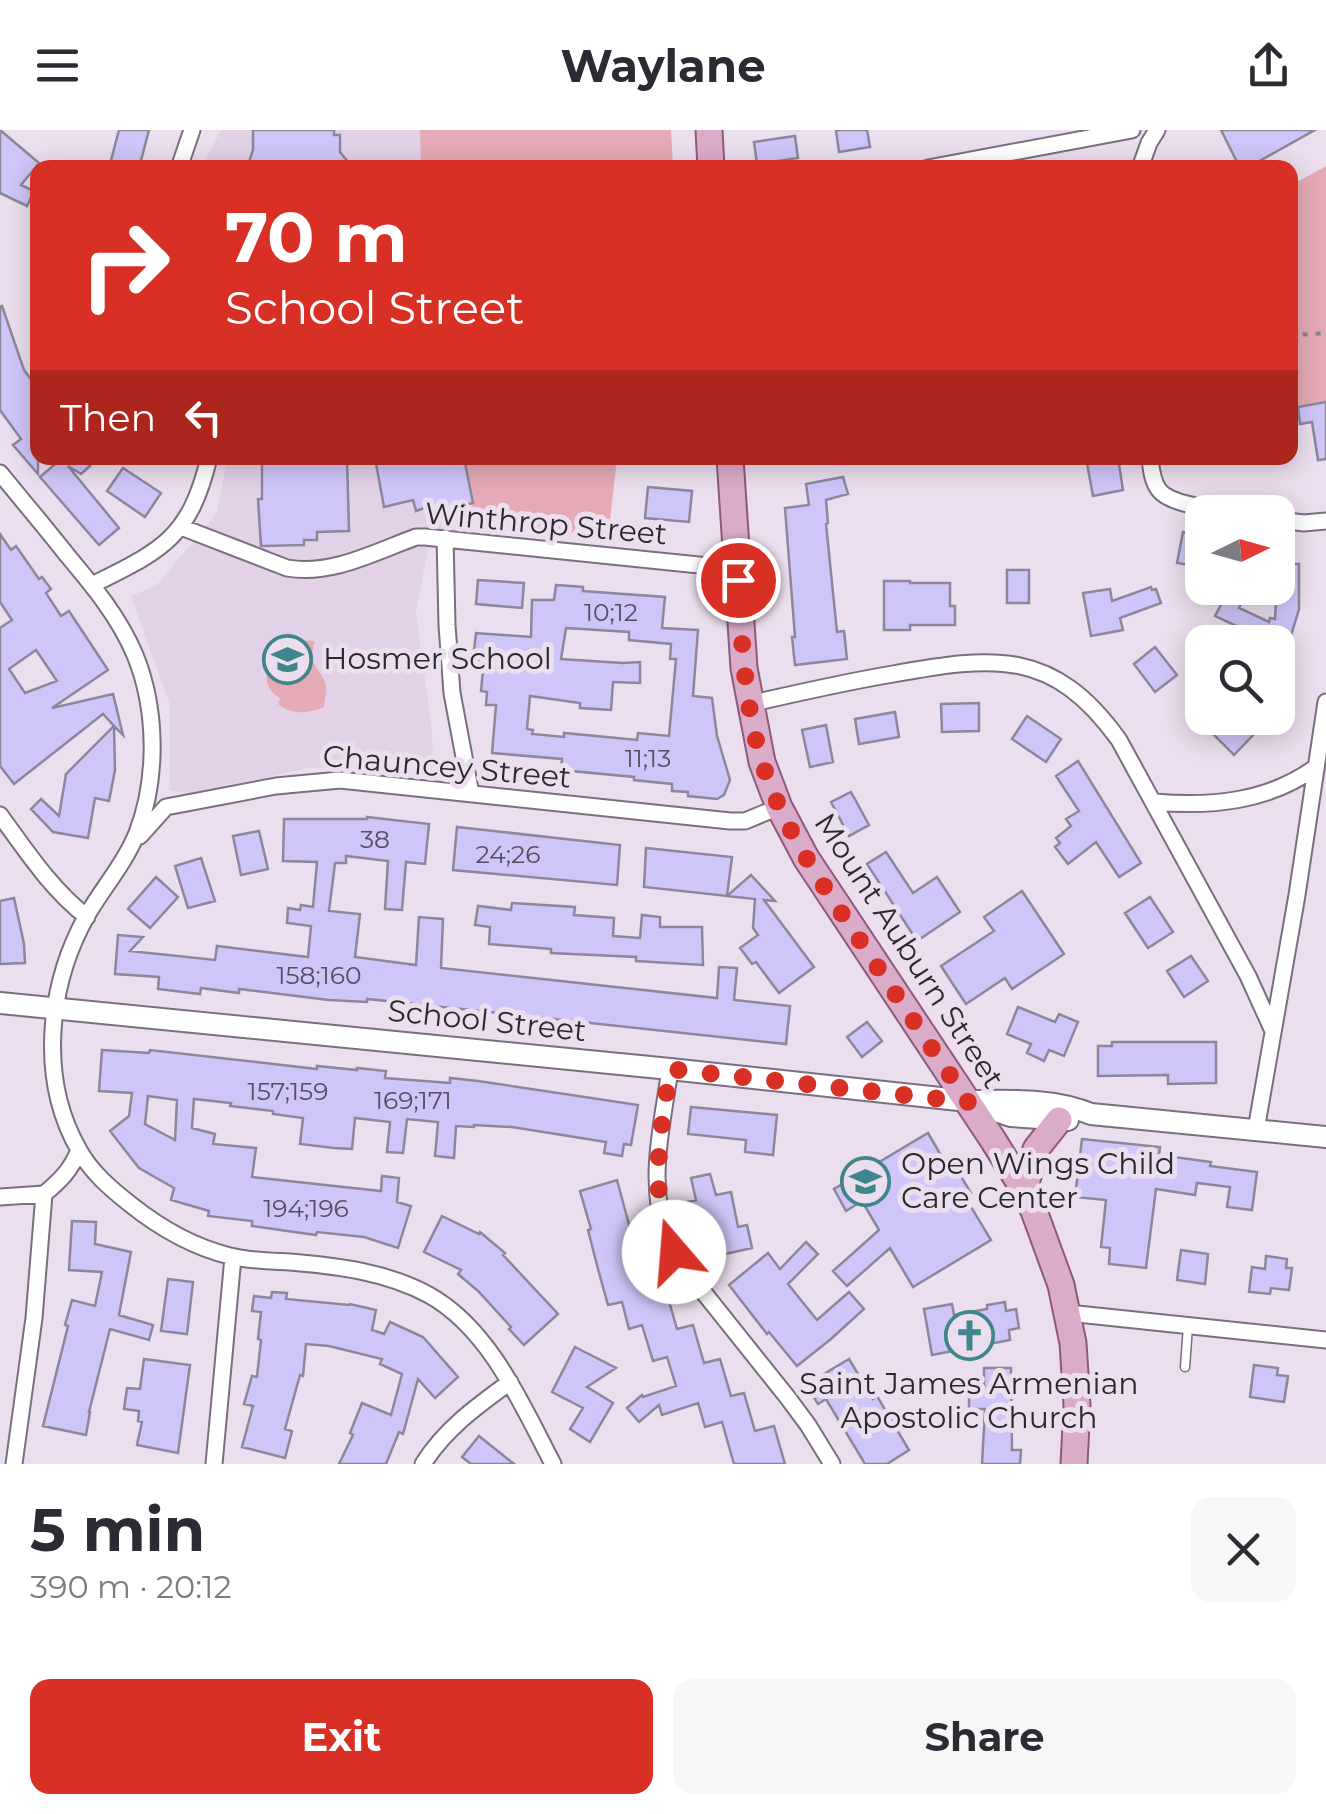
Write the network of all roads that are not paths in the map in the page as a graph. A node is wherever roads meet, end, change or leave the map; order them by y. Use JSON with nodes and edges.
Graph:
{"nodes":[{"id":1,"x":192,"y":130,"type":"edge"},
{"id":2,"x":709,"y":130,"type":"edge"},
{"id":3,"x":1132,"y":130,"type":"edge"},
{"id":4,"x":1157,"y":130,"type":"edge"},
{"id":5,"x":182,"y":160,"type":"edge"},
{"id":6,"x":711,"y":160,"type":"edge"},
{"id":7,"x":971,"y":160,"type":"edge"},
{"id":8,"x":1143,"y":160,"type":"edge"},
{"id":9,"x":206,"y":465,"type":"edge"},
{"id":10,"x":731,"y":465,"type":"edge"},
{"id":11,"x":1151,"y":465,"type":"edge"},
{"id":12,"x":0,"y":473,"type":"edge"},
{"id":13,"x":1185,"y":501,"type":"edge"},
{"id":14,"x":1326,"y":521,"type":"edge"},
{"id":15,"x":1295,"y":522,"type":"edge"},
{"id":16,"x":181,"y":527,"type":"junction"},
{"id":17,"x":445,"y":538,"type":"junction"},
{"id":18,"x":738,"y":569,"type":"junction"},
{"id":19,"x":92,"y":585,"type":"junction"},
{"id":20,"x":1326,"y":702,"type":"edge"},
{"id":21,"x":749,"y":704,"type":"junction"},
{"id":22,"x":1316,"y":768,"type":"junction"},
{"id":23,"x":471,"y":794,"type":"junction"},
{"id":24,"x":1154,"y":802,"type":"junction"},
{"id":25,"x":779,"y":807,"type":"junction"},
{"id":26,"x":0,"y":816,"type":"edge"},
{"id":27,"x":128,"y":850,"type":"junction"},
{"id":28,"x":87,"y":917,"type":"junction"},
{"id":29,"x":0,"y":1003,"type":"edge"},
{"id":30,"x":55,"y":1007,"type":"junction"},
{"id":31,"x":1273,"y":1031,"type":"junction"},
{"id":32,"x":670,"y":1069,"type":"junction"},
{"id":33,"x":968,"y":1102,"type":"junction"},
{"id":34,"x":1091,"y":1114,"type":"junction"},
{"id":35,"x":1058,"y":1120,"type":"junction"},
{"id":36,"x":1256,"y":1130,"type":"junction"},
{"id":37,"x":1326,"y":1136,"type":"edge"},
{"id":38,"x":79,"y":1150,"type":"junction"},
{"id":39,"x":1024,"y":1190,"type":"junction"},
{"id":40,"x":44,"y":1194,"type":"junction"},
{"id":41,"x":0,"y":1197,"type":"edge"},
{"id":42,"x":233,"y":1257,"type":"junction"},
{"id":43,"x":1068,"y":1313,"type":"junction"},
{"id":44,"x":1188,"y":1326,"type":"junction"},
{"id":45,"x":1326,"y":1340,"type":"edge"},
{"id":46,"x":1184,"y":1366,"type":"dead end"},
{"id":47,"x":510,"y":1382,"type":"junction"},
{"id":48,"x":10,"y":1462,"type":"edge"},
{"id":49,"x":214,"y":1464,"type":"edge"},
{"id":50,"x":422,"y":1464,"type":"edge"},
{"id":51,"x":553,"y":1464,"type":"edge"},
{"id":52,"x":832,"y":1464,"type":"edge"},
{"id":53,"x":1074,"y":1464,"type":"edge"}],
"edges":[{"from":1,"to":5,"type":"street"},
{"from":2,"to":6,"type":"main road"},
{"from":3,"to":7,"type":"street"},
{"from":4,"to":8,"type":"street"},
{"from":9,"to":16,"type":"street"},
{"from":10,"to":18,"type":"main road","name":"Mount Auburn Street"},
{"from":11,"to":13,"type":"street"},
{"from":12,"to":19,"type":"street"},
{"from":14,"to":15,"type":"street"},
{"from":16,"to":17,"type":"street","name":"Winthrop Street"},
{"from":16,"to":19,"type":"street"},
{"from":17,"to":18,"type":"street","name":"Winthrop Street"},
{"from":17,"to":23,"type":"street"},
{"from":18,"to":21,"type":"main road","name":"Mount Auburn Street"},
{"from":19,"to":27,"type":"street"},
{"from":20,"to":22,"type":"street"},
{"from":21,"to":24,"type":"street"},
{"from":21,"to":25,"type":"main road","name":"Mount Auburn Street"},
{"from":22,"to":24,"type":"street"},
{"from":22,"to":31,"type":"street"},
{"from":23,"to":25,"type":"street","name":"Chauncey Street"},
{"from":23,"to":27,"type":"street","name":"Chauncey Street"},
{"from":24,"to":31,"type":"street"},
{"from":25,"to":33,"type":"main road","name":"Mount Auburn Street"},
{"from":26,"to":28,"type":"street"},
{"from":27,"to":28,"type":"street"},
{"from":28,"to":30,"type":"street"},
{"from":29,"to":30,"type":"street","name":"School Street"},
{"from":30,"to":32,"type":"street","name":"School Street"},
{"from":30,"to":38,"type":"street"},
{"from":31,"to":36,"type":"street"},
{"from":32,"to":33,"type":"street","name":"School Street"},
{"from":32,"to":52,"type":"street"},
{"from":33,"to":34,"type":"street","name":"School Street"},
{"from":33,"to":35,"type":"street","name":"School Street"},
{"from":33,"to":39,"type":"main road","name":"Mount Auburn Street"},
{"from":34,"to":35,"type":"street","name":"School Street"},
{"from":34,"to":36,"type":"street","name":"School Street"},
{"from":35,"to":39,"type":"main road"},
{"from":36,"to":37,"type":"street","name":"School Street"},
{"from":38,"to":40,"type":"street"},
{"from":38,"to":42,"type":"street"},
{"from":39,"to":43,"type":"main road","name":"Mount Auburn Street"},
{"from":40,"to":41,"type":"street"},
{"from":40,"to":48,"type":"street"},
{"from":42,"to":47,"type":"street"},
{"from":42,"to":49,"type":"street"},
{"from":43,"to":44,"type":"street"},
{"from":43,"to":53,"type":"main road","name":"Mount Auburn Street"},
{"from":44,"to":45,"type":"street"},
{"from":44,"to":46,"type":"lane"},
{"from":47,"to":50,"type":"street"},
{"from":47,"to":51,"type":"street"}]}
